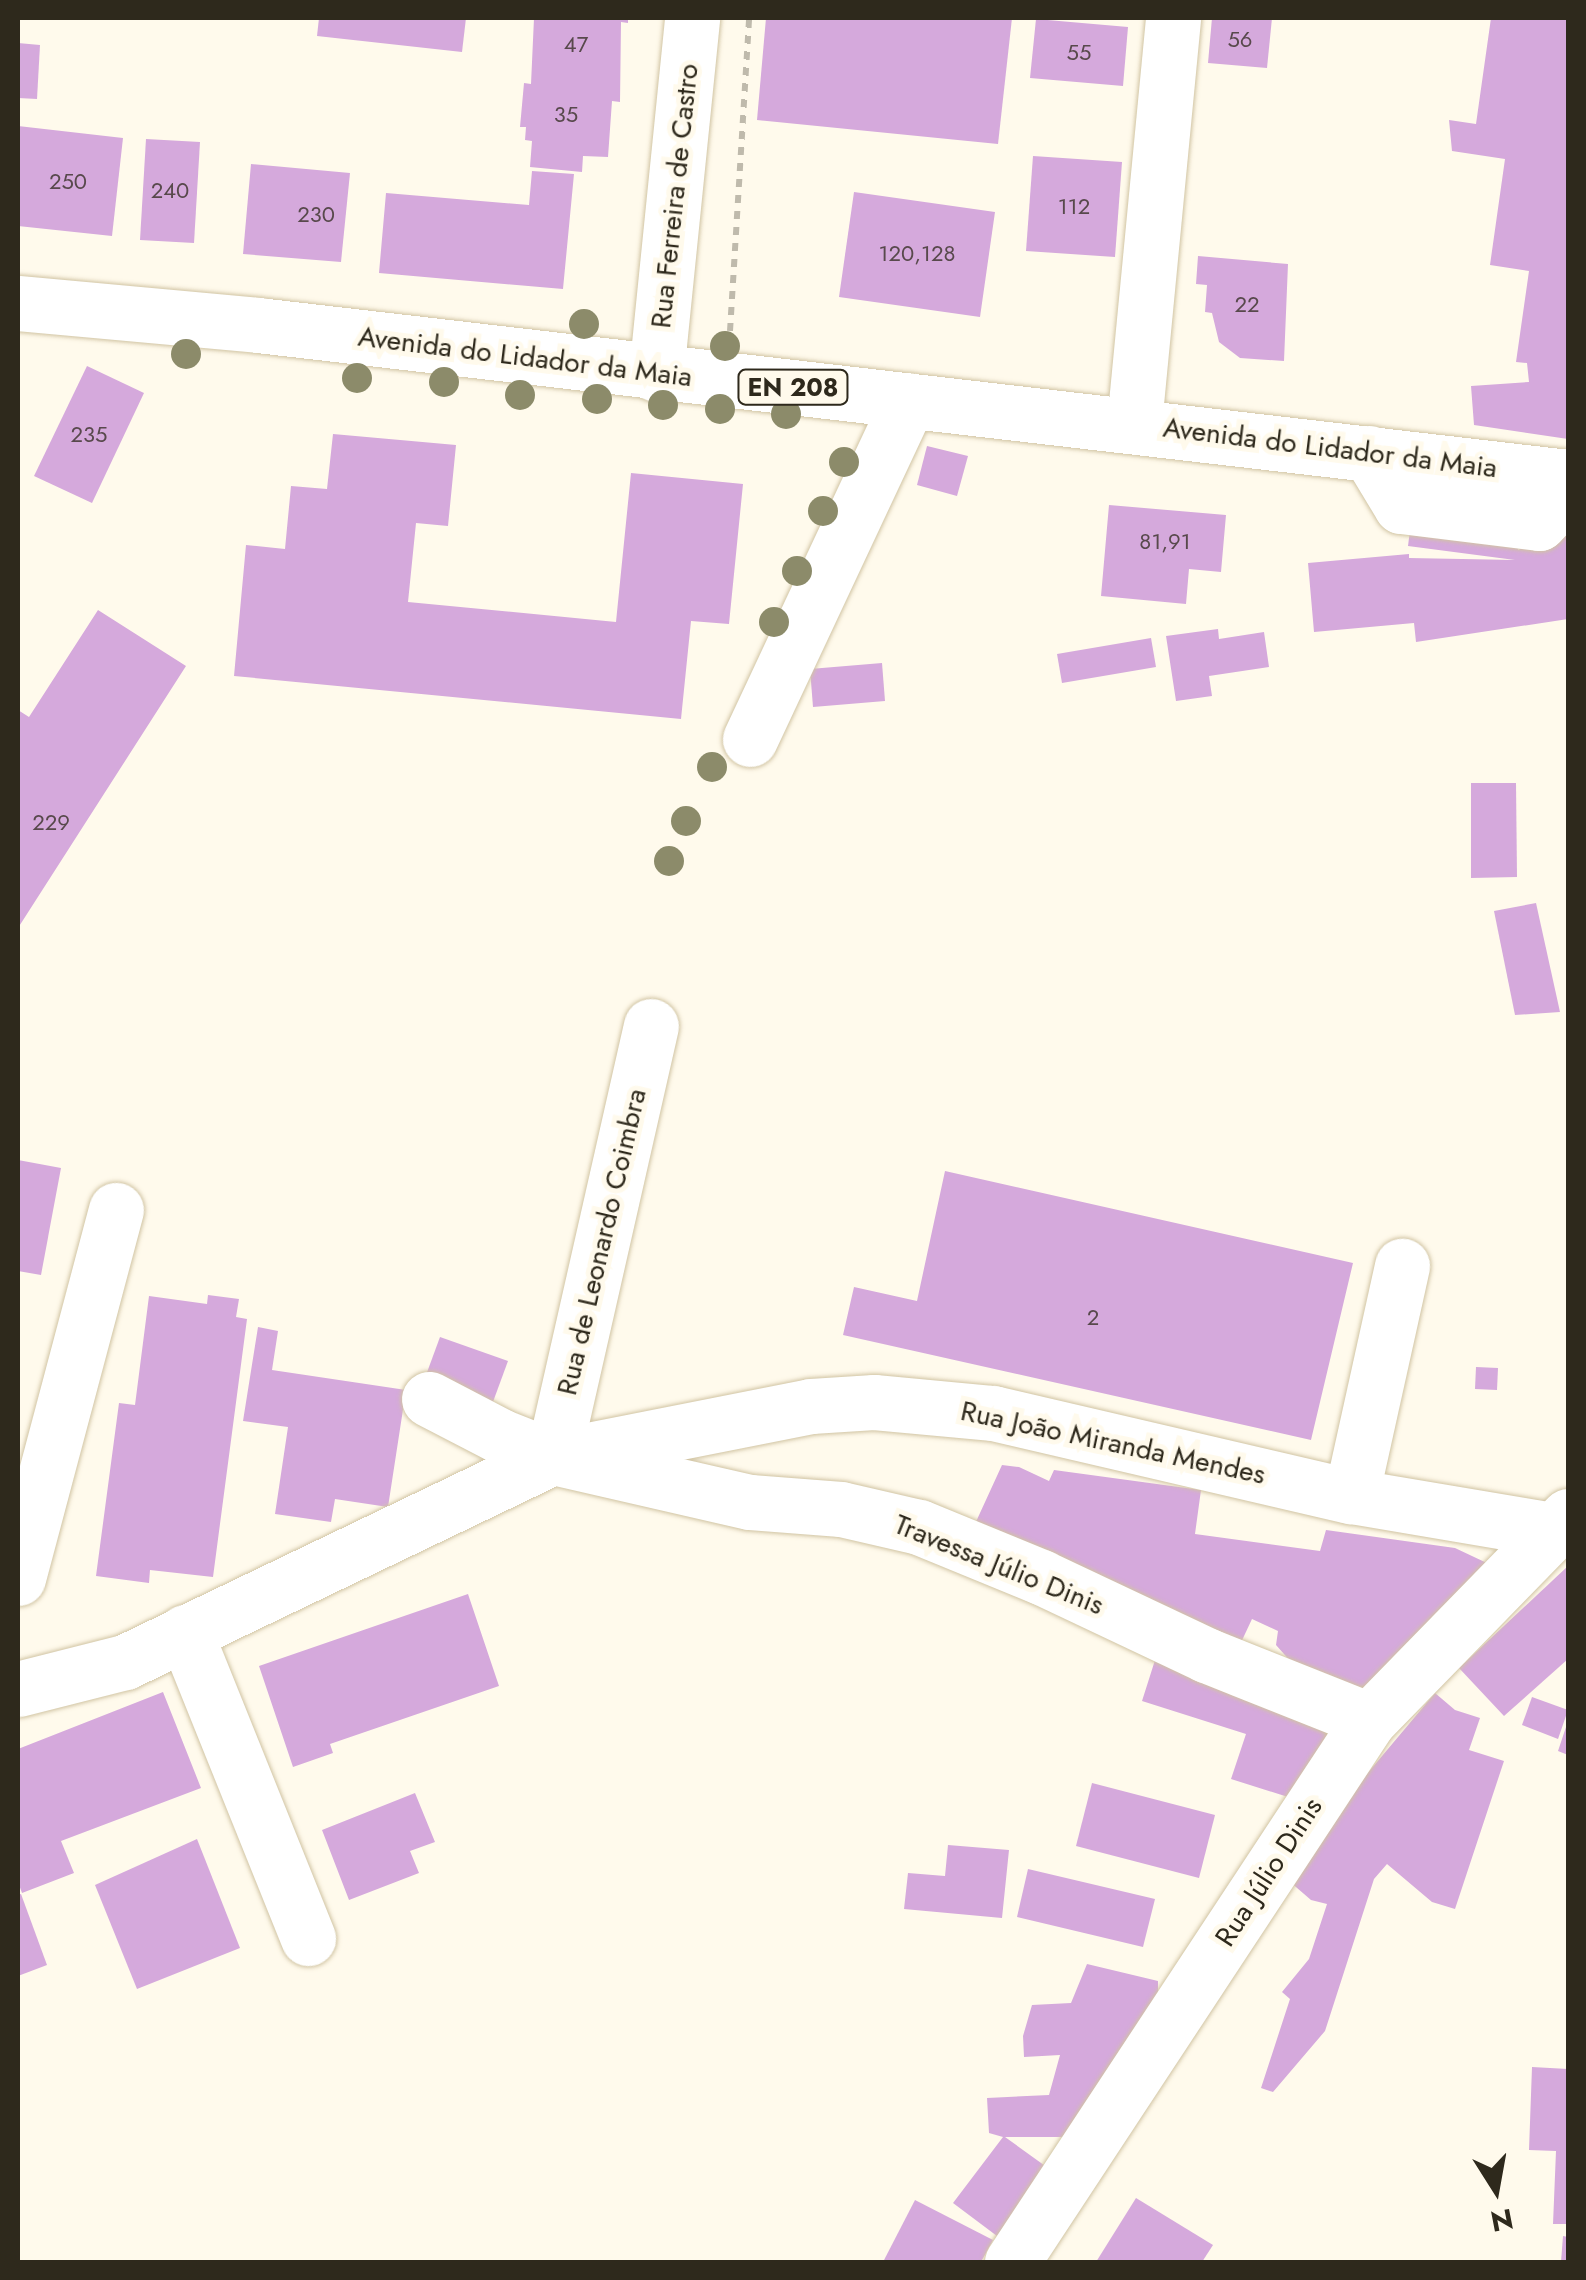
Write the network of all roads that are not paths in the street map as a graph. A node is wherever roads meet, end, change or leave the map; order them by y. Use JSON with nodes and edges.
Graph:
{"nodes":[{"id":1,"x":692,"y":18,"type":"edge"},
{"id":2,"x":1173,"y":18,"type":"edge"},
{"id":3,"x":18,"y":303,"type":"edge"},
{"id":4,"x":656,"y":374,"type":"junction"},
{"id":5,"x":909,"y":400,"type":"junction"},
{"id":6,"x":1134,"y":424,"type":"junction"},
{"id":7,"x":1369,"y":453,"type":"junction"},
{"id":8,"x":1568,"y":476,"type":"edge"},
{"id":9,"x":1568,"y":493,"type":"edge"},
{"id":10,"x":750,"y":739,"type":"dead end"},
{"id":11,"x":651,"y":1026,"type":"dead end"},
{"id":12,"x":116,"y":1210,"type":"dead end"},
{"id":13,"x":1402,"y":1266,"type":"dead end"},
{"id":14,"x":553,"y":1457,"type":"junction"},
{"id":15,"x":1351,"y":1496,"type":"junction"},
{"id":16,"x":450,"y":1502,"type":"junction"},
{"id":17,"x":1561,"y":1523,"type":"edge"},
{"id":18,"x":18,"y":1578,"type":"edge"},
{"id":19,"x":185,"y":1632,"type":"junction"},
{"id":20,"x":18,"y":1689,"type":"edge"},
{"id":21,"x":1369,"y":1720,"type":"junction"},
{"id":22,"x":308,"y":1938,"type":"dead end"},
{"id":23,"x":1012,"y":2262,"type":"edge"}],
"edges":[{"from":1,"to":4,"type":"street","name":"Rua Ferreira de Castro"},
{"from":2,"to":6,"type":"street"},
{"from":3,"to":4,"type":"street","name":"Avenida do Lidador da Maia","number":"EN 208"},
{"from":4,"to":5,"type":"street","name":"Avenida do Lidador da Maia","number":"EN 208"},
{"from":5,"to":6,"type":"street","name":"Avenida do Lidador da Maia","number":"EN 208"},
{"from":5,"to":10,"type":"street"},
{"from":6,"to":7,"type":"street","name":"Avenida do Lidador da Maia","number":"EN 208"},
{"from":7,"to":8,"type":"street","name":"Avenida do Lidador da Maia","number":"EN 208"},
{"from":7,"to":9,"type":"street"},
{"from":11,"to":14,"type":"street","name":"Rua de Leonardo Coimbra"},
{"from":12,"to":18,"type":"street"},
{"from":13,"to":15,"type":"street"},
{"from":14,"to":15,"type":"street","name":"Rua João Miranda Mendes"},
{"from":14,"to":16,"type":"street"},
{"from":14,"to":16,"type":"street","name":"Travessa Júlio Dinis"},
{"from":14,"to":21,"type":"street","name":"Travessa Júlio Dinis"},
{"from":15,"to":17,"type":"street","name":"Rua João Miranda Mendes"},
{"from":16,"to":19,"type":"street"},
{"from":17,"to":21,"type":"street","name":"Rua Júlio Dinis"},
{"from":19,"to":20,"type":"street"},
{"from":19,"to":22,"type":"street"},
{"from":21,"to":23,"type":"street","name":"Rua Júlio Dinis"}]}
